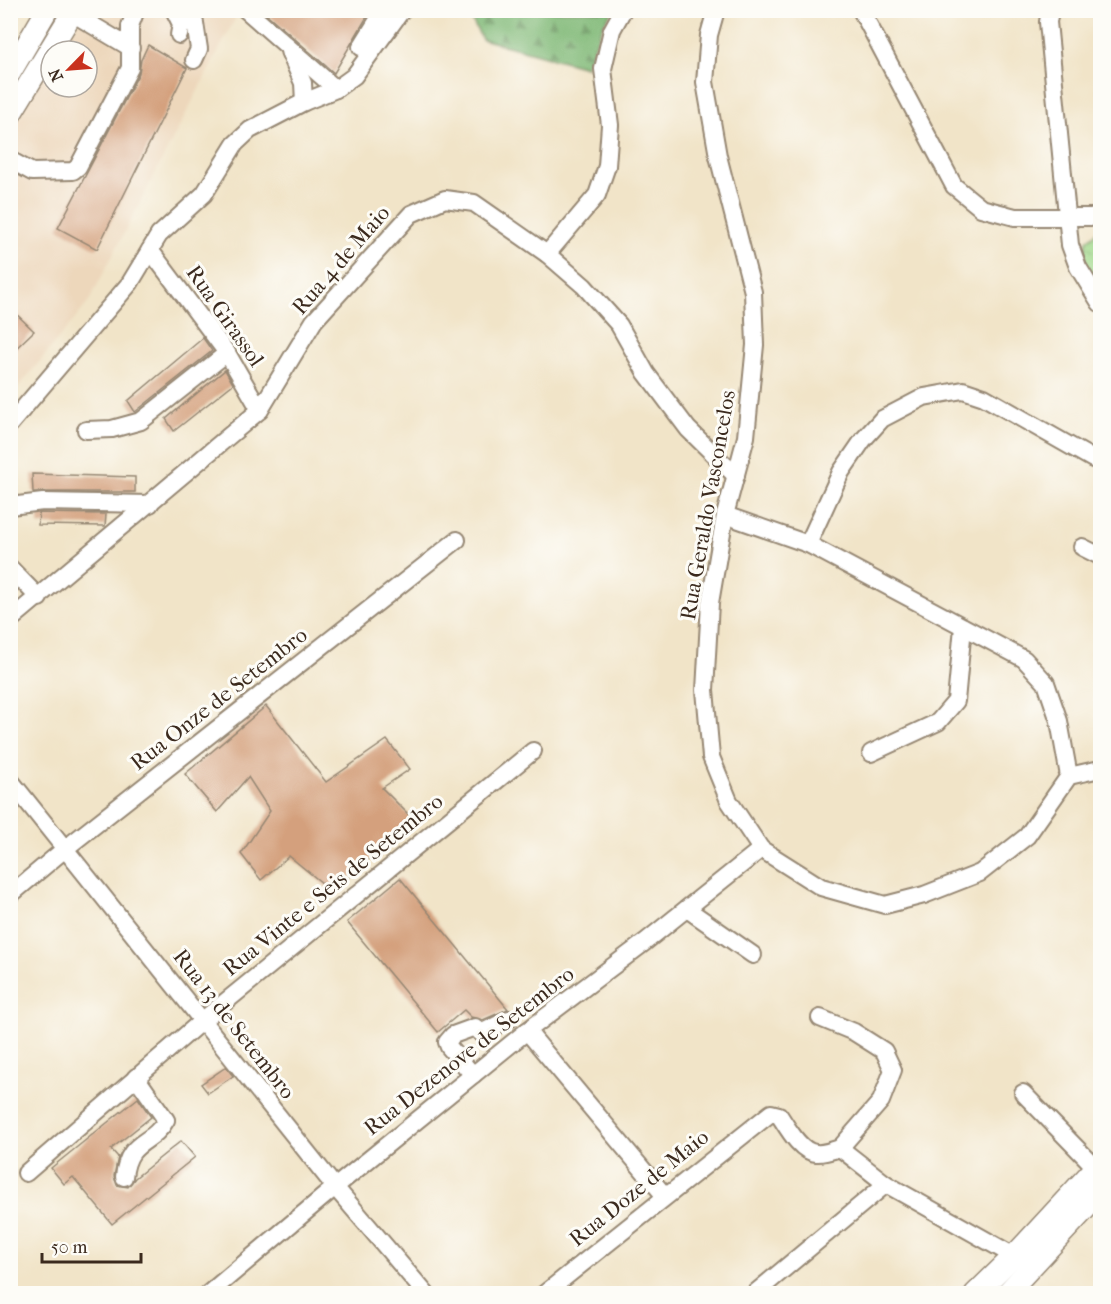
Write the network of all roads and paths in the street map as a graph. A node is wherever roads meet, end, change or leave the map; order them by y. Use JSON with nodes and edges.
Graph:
{"nodes":[{"id":1,"x":47,"y":10,"type":"edge"},
{"id":2,"x":136,"y":10,"type":"edge"},
{"id":3,"x":174,"y":10,"type":"edge"},
{"id":4,"x":193,"y":10,"type":"edge"},
{"id":5,"x":246,"y":10,"type":"edge"},
{"id":6,"x":384,"y":10,"type":"edge"},
{"id":7,"x":402,"y":10,"type":"edge"},
{"id":8,"x":623,"y":10,"type":"edge"},
{"id":9,"x":716,"y":10,"type":"edge"},
{"id":10,"x":861,"y":10,"type":"edge"},
{"id":11,"x":1050,"y":10,"type":"edge"},
{"id":12,"x":73,"y":12,"type":"edge"},
{"id":13,"x":179,"y":35,"type":"dead end"},
{"id":14,"x":287,"y":47,"type":"junction"},
{"id":15,"x":362,"y":47,"type":"dead end"},
{"id":16,"x":131,"y":48,"type":"junction"},
{"id":17,"x":194,"y":60,"type":"dead end"},
{"id":18,"x":10,"y":73,"type":"edge"},
{"id":19,"x":336,"y":89,"type":"junction"},
{"id":20,"x":304,"y":102,"type":"junction"},
{"id":21,"x":10,"y":115,"type":"edge"},
{"id":22,"x":10,"y":160,"type":"edge"},
{"id":23,"x":1066,"y":216,"type":"junction"},
{"id":24,"x":1101,"y":218,"type":"edge"},
{"id":25,"x":150,"y":250,"type":"junction"},
{"id":26,"x":547,"y":254,"type":"junction"},
{"id":27,"x":1101,"y":303,"type":"edge"},
{"id":28,"x":226,"y":353,"type":"junction"},
{"id":29,"x":260,"y":410,"type":"junction"},
{"id":30,"x":10,"y":424,"type":"edge"},
{"id":31,"x":86,"y":430,"type":"dead end"},
{"id":32,"x":1101,"y":460,"type":"edge"},
{"id":33,"x":736,"y":476,"type":"junction"},
{"id":34,"x":150,"y":504,"type":"junction"},
{"id":35,"x":10,"y":506,"type":"edge"},
{"id":36,"x":725,"y":515,"type":"junction"},
{"id":37,"x":457,"y":540,"type":"dead end"},
{"id":38,"x":808,"y":544,"type":"junction"},
{"id":39,"x":1082,"y":547,"type":"dead end"},
{"id":40,"x":1101,"y":556,"type":"edge"},
{"id":41,"x":10,"y":568,"type":"edge"},
{"id":42,"x":39,"y":598,"type":"junction"},
{"id":43,"x":10,"y":620,"type":"edge"},
{"id":44,"x":963,"y":627,"type":"junction"},
{"id":45,"x":533,"y":751,"type":"dead end"},
{"id":46,"x":871,"y":753,"type":"dead end"},
{"id":47,"x":1101,"y":769,"type":"edge"},
{"id":48,"x":1069,"y":776,"type":"junction"},
{"id":49,"x":10,"y":780,"type":"edge"},
{"id":50,"x":66,"y":849,"type":"junction"},
{"id":51,"x":761,"y":849,"type":"junction"},
{"id":52,"x":10,"y":895,"type":"edge"},
{"id":53,"x":687,"y":909,"type":"junction"},
{"id":54,"x":753,"y":955,"type":"dead end"},
{"id":55,"x":820,"y":1018,"type":"dead end"},
{"id":56,"x":509,"y":1019,"type":"dead end"},
{"id":57,"x":202,"y":1020,"type":"junction"},
{"id":58,"x":527,"y":1031,"type":"junction"},
{"id":59,"x":473,"y":1075,"type":"junction"},
{"id":60,"x":136,"y":1077,"type":"junction"},
{"id":61,"x":1023,"y":1093,"type":"dead end"},
{"id":62,"x":840,"y":1148,"type":"junction"},
{"id":63,"x":1099,"y":1166,"type":"edge"},
{"id":64,"x":26,"y":1173,"type":"dead end"},
{"id":65,"x":124,"y":1177,"type":"dead end"},
{"id":66,"x":886,"y":1184,"type":"junction"},
{"id":67,"x":334,"y":1187,"type":"junction"},
{"id":68,"x":1101,"y":1193,"type":"edge"},
{"id":69,"x":664,"y":1195,"type":"junction"},
{"id":70,"x":1014,"y":1256,"type":"junction"},
{"id":71,"x":1010,"y":1289,"type":"edge"},
{"id":72,"x":208,"y":1293,"type":"edge"},
{"id":73,"x":426,"y":1293,"type":"edge"},
{"id":74,"x":544,"y":1293,"type":"edge"},
{"id":75,"x":754,"y":1293,"type":"edge"},
{"id":76,"x":975,"y":1293,"type":"edge"}],
"edges":[{"from":1,"to":18,"type":"main road"},
{"from":2,"to":16,"type":"street"},
{"from":3,"to":13,"type":"street"},
{"from":4,"to":17,"type":"street"},
{"from":5,"to":14,"type":"street"},
{"from":6,"to":15,"type":"street"},
{"from":7,"to":19,"type":"street"},
{"from":8,"to":26,"type":"street"},
{"from":9,"to":33,"type":"street","name":"Rua Geraldo Vasconcelos"},
{"from":10,"to":23,"type":"street"},
{"from":11,"to":23,"type":"street"},
{"from":12,"to":16,"type":"street"},
{"from":12,"to":21,"type":"main road"},
{"from":14,"to":19,"type":"street"},
{"from":14,"to":20,"type":"street"},
{"from":16,"to":22,"type":"street"},
{"from":19,"to":20,"type":"street"},
{"from":20,"to":25,"type":"street"},
{"from":23,"to":24,"type":"street"},
{"from":23,"to":27,"type":"street"},
{"from":25,"to":28,"type":"street","name":"Rua Girassol"},
{"from":25,"to":30,"type":"street"},
{"from":26,"to":29,"type":"street","name":"Rua 4 de Maio"},
{"from":26,"to":33,"type":"street","name":"Rua 4 de Maio"},
{"from":28,"to":29,"type":"street","name":"Rua Girassol"},
{"from":28,"to":31,"type":"street"},
{"from":29,"to":34,"type":"street","name":"Rua 4 de Maio"},
{"from":32,"to":38,"type":"street"},
{"from":33,"to":36,"type":"street","name":"Rua Geraldo Vasconcelos"},
{"from":34,"to":35,"type":"street"},
{"from":34,"to":42,"type":"street","name":"Rua 4 de Maio"},
{"from":36,"to":38,"type":"street"},
{"from":36,"to":51,"type":"street","name":"Rua Geraldo Vasconcelos"},
{"from":37,"to":50,"type":"street","name":"Rua Onze de Setembro"},
{"from":38,"to":44,"type":"street"},
{"from":39,"to":40,"type":"street"},
{"from":41,"to":42,"type":"street"},
{"from":42,"to":43,"type":"street","name":"Rua 4 de Maio"},
{"from":44,"to":46,"type":"street"},
{"from":44,"to":48,"type":"street"},
{"from":45,"to":57,"type":"street","name":"Rua Vinte e Seis de Setembro"},
{"from":47,"to":48,"type":"street"},
{"from":48,"to":51,"type":"street","name":"Rua Geraldo Vasconcelos"},
{"from":49,"to":50,"type":"street","name":"Rua 13 de Setembro"},
{"from":50,"to":52,"type":"street","name":"Rua Onze de Setembro"},
{"from":50,"to":57,"type":"street","name":"Rua 13 de Setembro"},
{"from":51,"to":53,"type":"street","name":"Rua Dezenove de Setembro"},
{"from":53,"to":54,"type":"street"},
{"from":53,"to":58,"type":"street","name":"Rua Dezenove de Setembro"},
{"from":55,"to":62,"type":"street"},
{"from":56,"to":59,"type":"street"},
{"from":57,"to":60,"type":"street","name":"Rua Vinte e Seis de Setembro"},
{"from":57,"to":67,"type":"street","name":"Rua 13 de Setembro"},
{"from":58,"to":59,"type":"street","name":"Rua Dezenove de Setembro"},
{"from":58,"to":69,"type":"street"},
{"from":59,"to":67,"type":"street","name":"Rua Dezenove de Setembro"},
{"from":60,"to":64,"type":"street","name":"Rua Vinte e Seis de Setembro"},
{"from":60,"to":65,"type":"street"},
{"from":61,"to":63,"type":"street"},
{"from":62,"to":66,"type":"street"},
{"from":62,"to":69,"type":"street","name":"Rua Doze de Maio"},
{"from":63,"to":70,"type":"main road"},
{"from":66,"to":70,"type":"street"},
{"from":66,"to":75,"type":"street"},
{"from":67,"to":72,"type":"street","name":"Rua Dezenove de Setembro"},
{"from":67,"to":73,"type":"street","name":"Rua 13 de Setembro"},
{"from":68,"to":71,"type":"main road"},
{"from":69,"to":74,"type":"street","name":"Rua Doze de Maio"},
{"from":70,"to":71,"type":"main road"},
{"from":70,"to":76,"type":"main road"}]}
